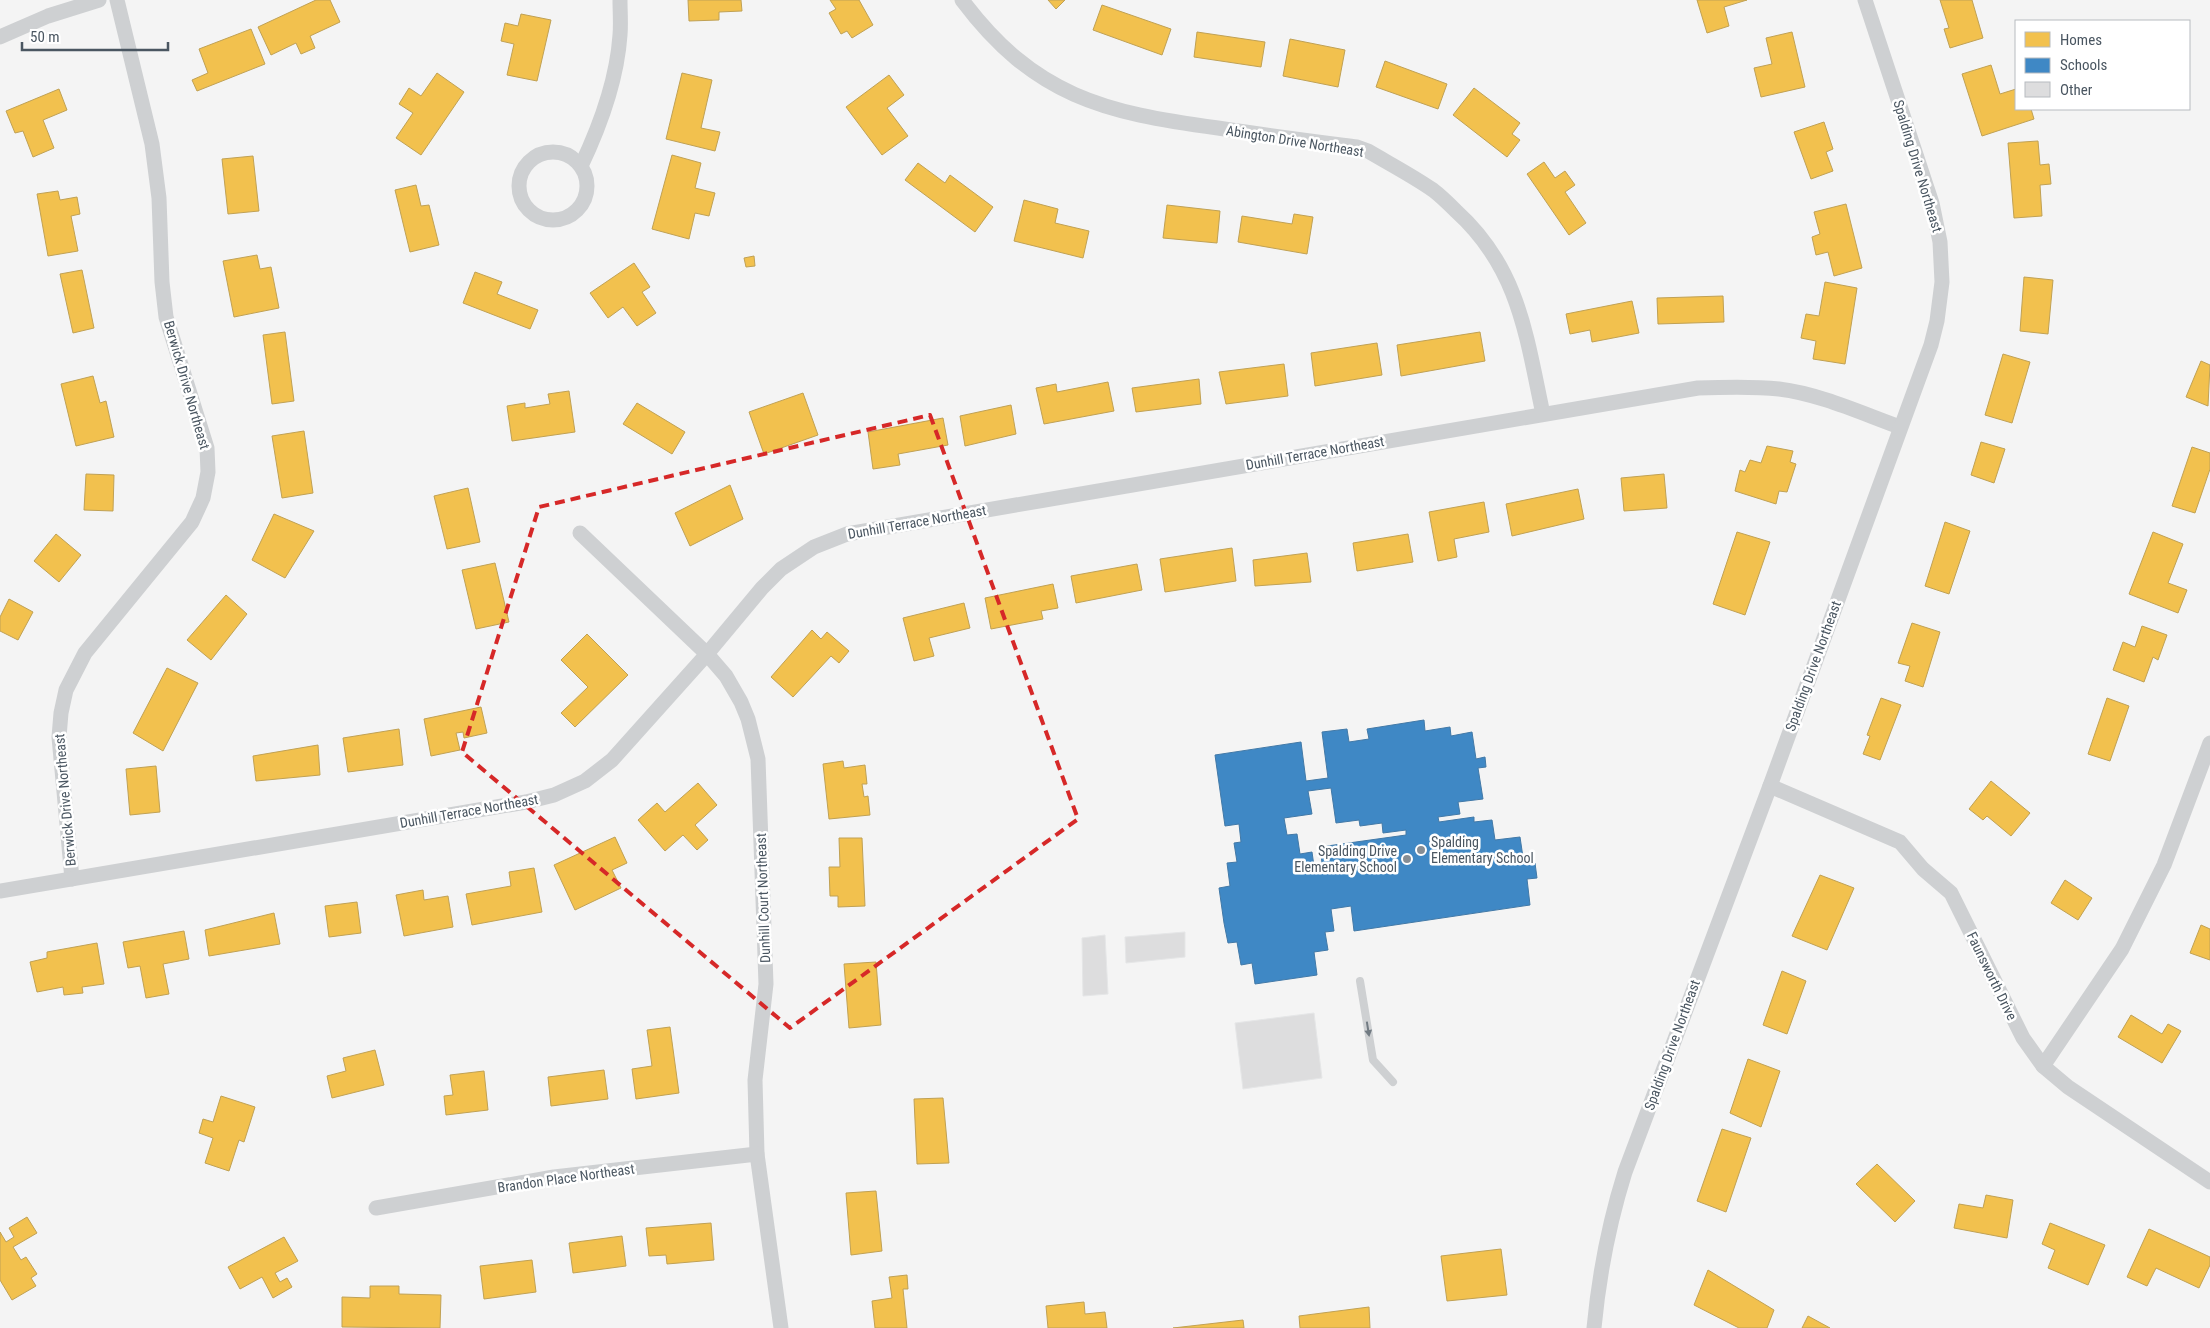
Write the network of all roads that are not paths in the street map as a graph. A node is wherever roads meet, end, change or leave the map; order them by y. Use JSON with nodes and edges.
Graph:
{"nodes":[{"id":1,"x":99,"y":0,"type":"edge"},
{"id":2,"x":117,"y":0,"type":"edge"},
{"id":3,"x":620,"y":0,"type":"edge"},
{"id":4,"x":962,"y":0,"type":"edge"},
{"id":5,"x":1864,"y":0,"type":"edge"},
{"id":6,"x":0,"y":37,"type":"edge"},
{"id":7,"x":581,"y":166,"type":"junction"},
{"id":8,"x":1543,"y":414,"type":"junction"},
{"id":9,"x":1900,"y":427,"type":"junction"},
{"id":10,"x":580,"y":533,"type":"dead end"},
{"id":11,"x":706,"y":654,"type":"junction"},
{"id":12,"x":2210,"y":743,"type":"edge"},
{"id":13,"x":1770,"y":786,"type":"junction"},
{"id":14,"x":72,"y":879,"type":"junction"},
{"id":15,"x":0,"y":891,"type":"edge"},
{"id":16,"x":1360,"y":980,"type":"dead end"},
{"id":17,"x":2044,"y":1066,"type":"junction"},
{"id":18,"x":1393,"y":1082,"type":"dead end"},
{"id":19,"x":757,"y":1154,"type":"junction"},
{"id":20,"x":2210,"y":1182,"type":"edge"},
{"id":21,"x":376,"y":1208,"type":"dead end"},
{"id":22,"x":781,"y":1328,"type":"edge"},
{"id":23,"x":1594,"y":1328,"type":"edge"}],
"edges":[{"from":1,"to":6,"type":"street"},
{"from":2,"to":14,"type":"street","name":"Berwick Drive Northeast"},
{"from":3,"to":7,"type":"street"},
{"from":4,"to":8,"type":"street","name":"Abington Drive Northeast"},
{"from":5,"to":9,"type":"street","name":"Spalding Drive Northeast"},
{"from":7,"to":7,"type":"street"},
{"from":8,"to":9,"type":"street","name":"Dunhill Terrace Northeast"},
{"from":8,"to":11,"type":"street","name":"Dunhill Terrace Northeast"},
{"from":9,"to":13,"type":"street","name":"Spalding Drive Northeast"},
{"from":10,"to":11,"type":"street","name":"Dunhill Court Northeast"},
{"from":11,"to":14,"type":"street","name":"Dunhill Terrace Northeast"},
{"from":11,"to":19,"type":"street","name":"Dunhill Court Northeast"},
{"from":12,"to":17,"type":"street"},
{"from":13,"to":17,"type":"street","name":"Faunsworth Drive"},
{"from":13,"to":23,"type":"street","name":"Spalding Drive Northeast"},
{"from":14,"to":15,"type":"street","name":"Dunhill Terrace Northeast"},
{"from":16,"to":18,"type":"lane","one_way":true},
{"from":17,"to":20,"type":"street","name":"Faunsworth Drive"},
{"from":19,"to":21,"type":"street","name":"Brandon Place Northeast"},
{"from":19,"to":22,"type":"street","name":"Dunhill Court Northeast"}]}
